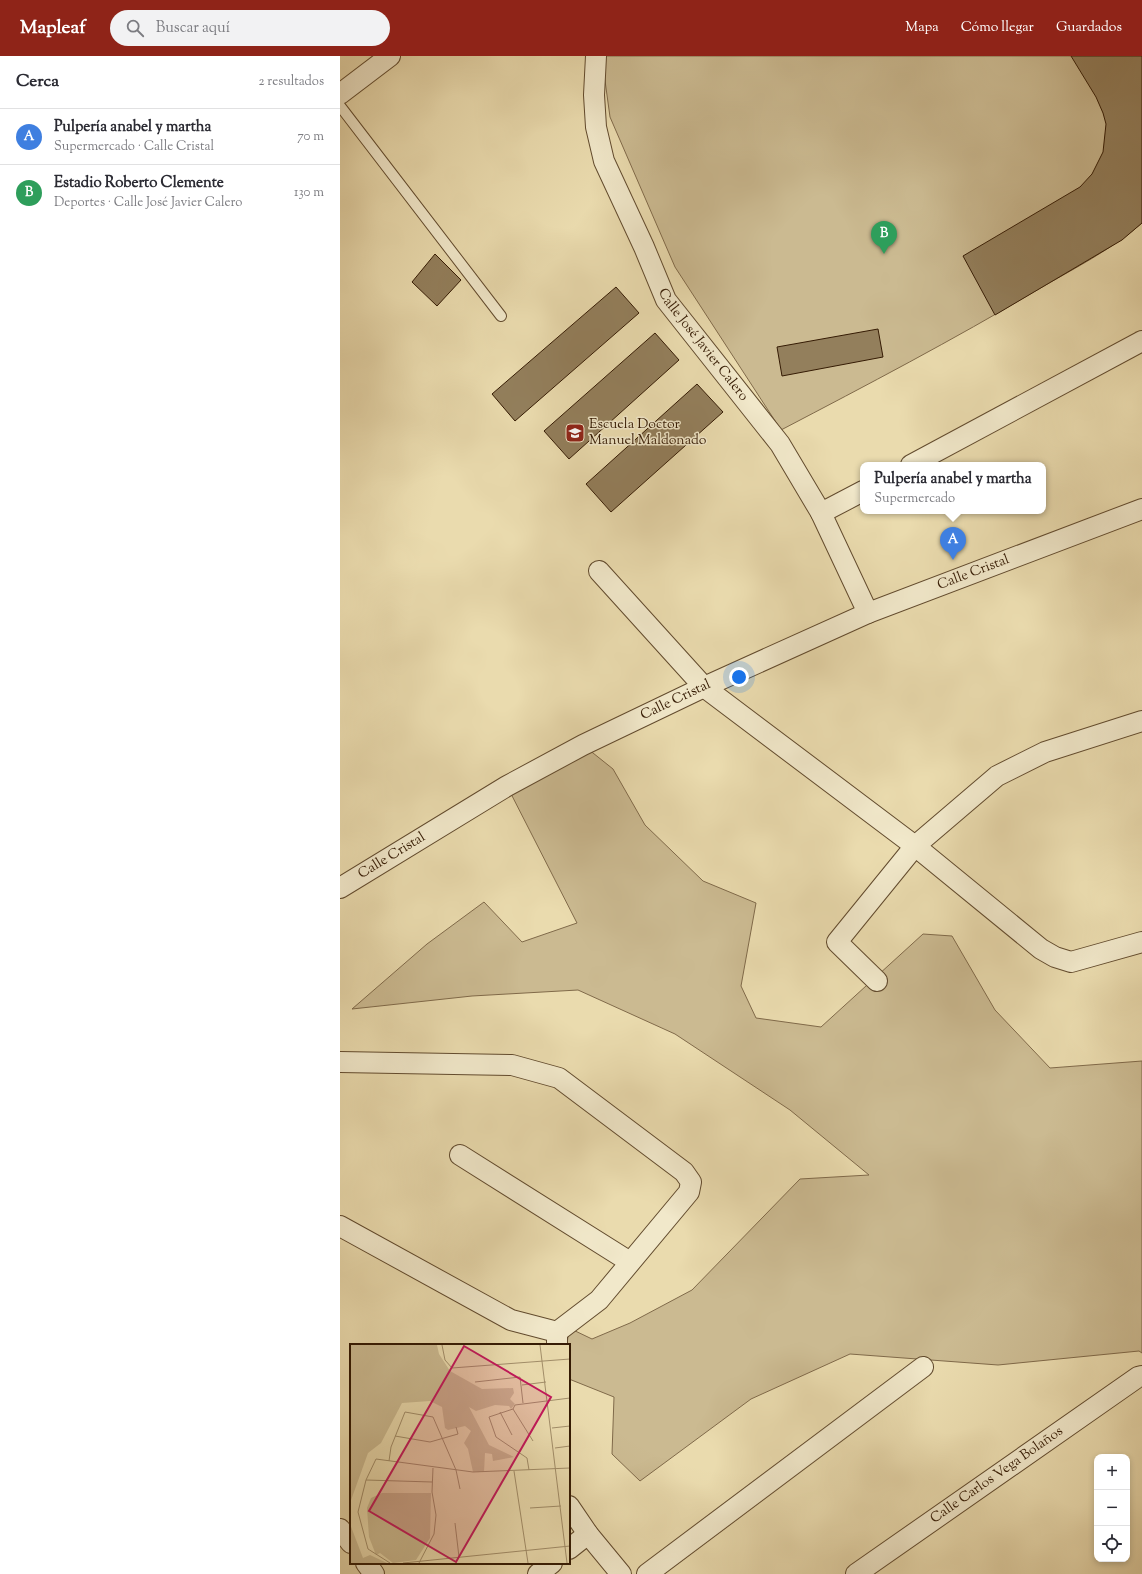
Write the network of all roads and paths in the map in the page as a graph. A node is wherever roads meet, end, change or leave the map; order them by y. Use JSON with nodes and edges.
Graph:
{"nodes":[{"id":1,"x":390,"y":56,"type":"edge"},
{"id":2,"x":596,"y":56,"type":"edge"},
{"id":3,"x":340,"y":94,"type":"edge"},
{"id":4,"x":340,"y":106,"type":"edge"},
{"id":5,"x":501,"y":316,"type":"dead end"},
{"id":6,"x":1142,"y":341,"type":"edge"},
{"id":7,"x":917,"y":462,"type":"edge"},
{"id":8,"x":860,"y":493,"type":"edge"},
{"id":9,"x":1142,"y":509,"type":"edge"},
{"id":10,"x":821,"y":513,"type":"junction"},
{"id":11,"x":599,"y":571,"type":"dead end"},
{"id":12,"x":868,"y":612,"type":"junction"},
{"id":13,"x":704,"y":687,"type":"junction"},
{"id":14,"x":1142,"y":721,"type":"edge"},
{"id":15,"x":915,"y":846,"type":"junction"},
{"id":16,"x":340,"y":888,"type":"edge"},
{"id":17,"x":1142,"y":942,"type":"edge"},
{"id":18,"x":877,"y":981,"type":"dead end"},
{"id":19,"x":340,"y":1062,"type":"edge"},
{"id":20,"x":460,"y":1155,"type":"dead end"},
{"id":21,"x":340,"y":1226,"type":"edge"},
{"id":22,"x":630,"y":1262,"type":"junction"},
{"id":23,"x":557,"y":1338,"type":"edge"},
{"id":24,"x":923,"y":1368,"type":"dead end"},
{"id":25,"x":1140,"y":1376,"type":"edge"},
{"id":26,"x":570,"y":1507,"type":"edge"},
{"id":27,"x":588,"y":1534,"type":"junction"},
{"id":28,"x":570,"y":1548,"type":"edge"},
{"id":29,"x":367,"y":1564,"type":"edge"},
{"id":30,"x":551,"y":1564,"type":"edge"},
{"id":31,"x":374,"y":1574,"type":"edge"},
{"id":32,"x":538,"y":1574,"type":"edge"},
{"id":33,"x":621,"y":1574,"type":"edge"},
{"id":34,"x":647,"y":1574,"type":"edge"},
{"id":35,"x":856,"y":1574,"type":"edge"}],
"edges":[{"from":1,"to":3,"type":"street"},
{"from":2,"to":10,"type":"street","name":"Calle José Javier Calero"},
{"from":4,"to":5,"type":"lane"},
{"from":6,"to":7,"type":"street"},
{"from":8,"to":10,"type":"street"},
{"from":9,"to":12,"type":"street","name":"Calle Cristal"},
{"from":10,"to":12,"type":"street","name":"Calle José Javier Calero"},
{"from":11,"to":13,"type":"street"},
{"from":12,"to":13,"type":"street","name":"Calle Cristal"},
{"from":13,"to":15,"type":"street"},
{"from":13,"to":16,"type":"street","name":"Calle Cristal"},
{"from":14,"to":15,"type":"street"},
{"from":15,"to":17,"type":"street"},
{"from":15,"to":18,"type":"street"},
{"from":19,"to":22,"type":"street"},
{"from":20,"to":22,"type":"street"},
{"from":21,"to":23,"type":"street"},
{"from":22,"to":23,"type":"street"},
{"from":24,"to":34,"type":"street"},
{"from":25,"to":35,"type":"street","name":"Calle Carlos Vega Bolaños"},
{"from":26,"to":27,"type":"street"},
{"from":27,"to":28,"type":"street"},
{"from":27,"to":33,"type":"street"},
{"from":29,"to":31,"type":"street"},
{"from":30,"to":32,"type":"street"}]}
